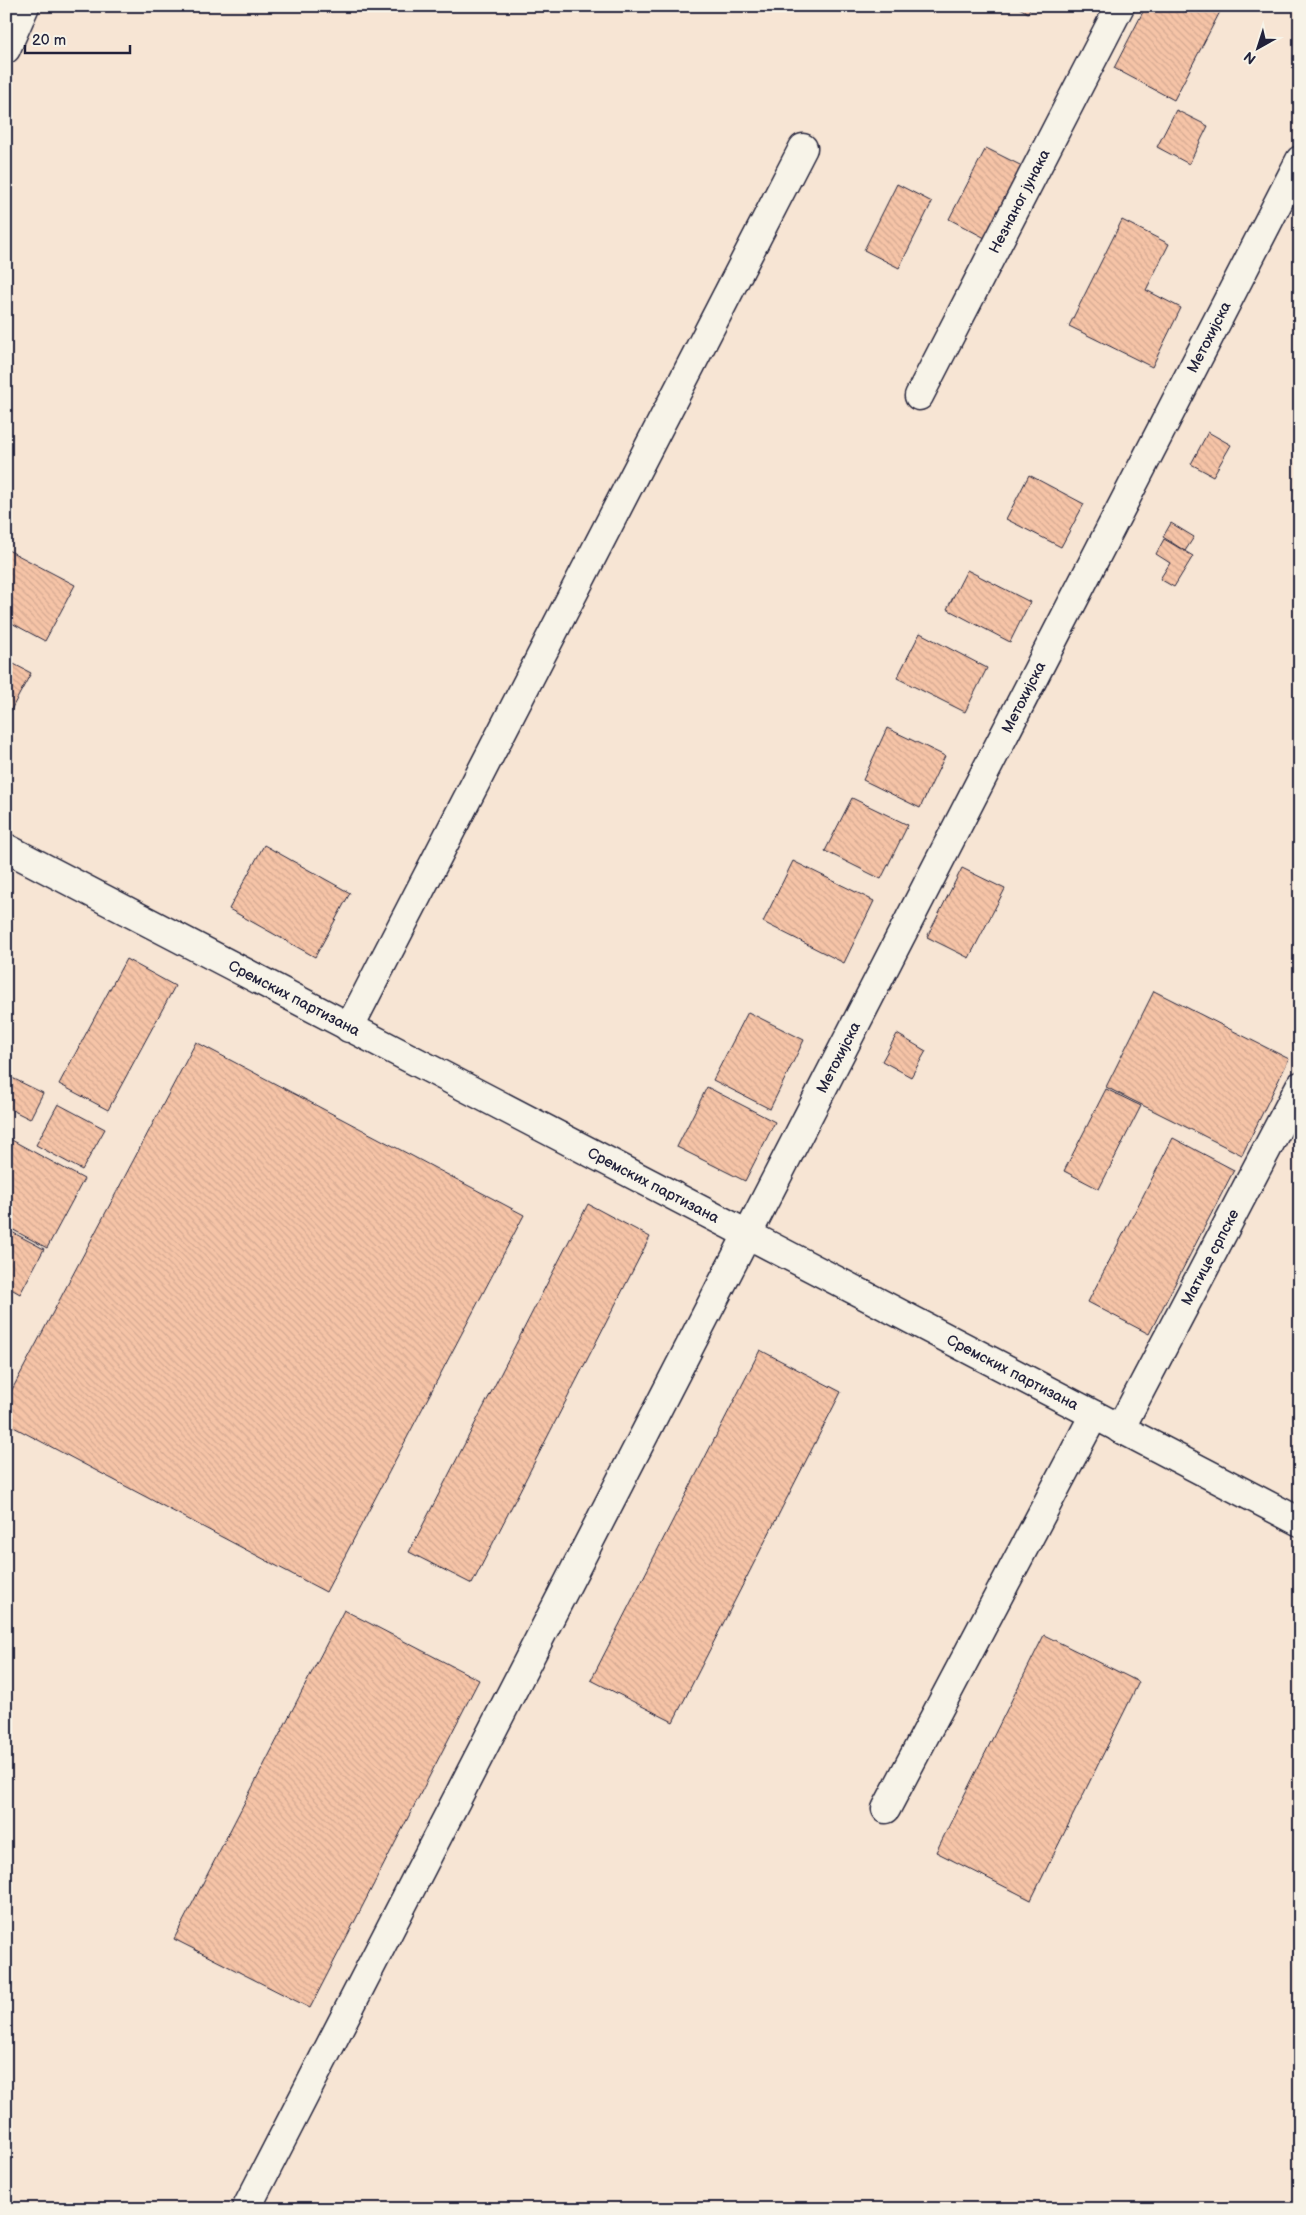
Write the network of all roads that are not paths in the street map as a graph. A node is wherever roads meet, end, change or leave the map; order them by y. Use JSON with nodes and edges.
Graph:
{"nodes":[{"id":1,"x":25,"y":6,"type":"edge"},
{"id":2,"x":1120,"y":6,"type":"edge"},
{"id":3,"x":6,"y":49,"type":"edge"},
{"id":4,"x":803,"y":148,"type":"dead end"},
{"id":5,"x":1300,"y":160,"type":"edge"},
{"id":6,"x":919,"y":396,"type":"dead end"},
{"id":7,"x":6,"y":848,"type":"edge"},
{"id":8,"x":349,"y":1028,"type":"junction"},
{"id":9,"x":1300,"y":1086,"type":"edge"},
{"id":10,"x":746,"y":1233,"type":"junction"},
{"id":11,"x":1094,"y":1415,"type":"junction"},
{"id":12,"x":1120,"y":1429,"type":"junction"},
{"id":13,"x":1300,"y":1522,"type":"edge"},
{"id":14,"x":886,"y":1809,"type":"dead end"},
{"id":15,"x":246,"y":2209,"type":"edge"}],
"edges":[{"from":1,"to":3,"type":"street"},
{"from":2,"to":6,"type":"street","name":"Незнаног јунака"},
{"from":4,"to":8,"type":"street"},
{"from":5,"to":10,"type":"street","name":"Метохијска"},
{"from":7,"to":8,"type":"street","name":"Сремских партизана"},
{"from":8,"to":10,"type":"street","name":"Сремских партизана"},
{"from":9,"to":12,"type":"street","name":"Матице српске"},
{"from":10,"to":11,"type":"street","name":"Сремских партизана"},
{"from":10,"to":15,"type":"street","name":"Метохијска"},
{"from":11,"to":12,"type":"street","name":"Сремских партизана"},
{"from":11,"to":14,"type":"street"},
{"from":12,"to":13,"type":"street","name":"Сремских партизана"}]}
